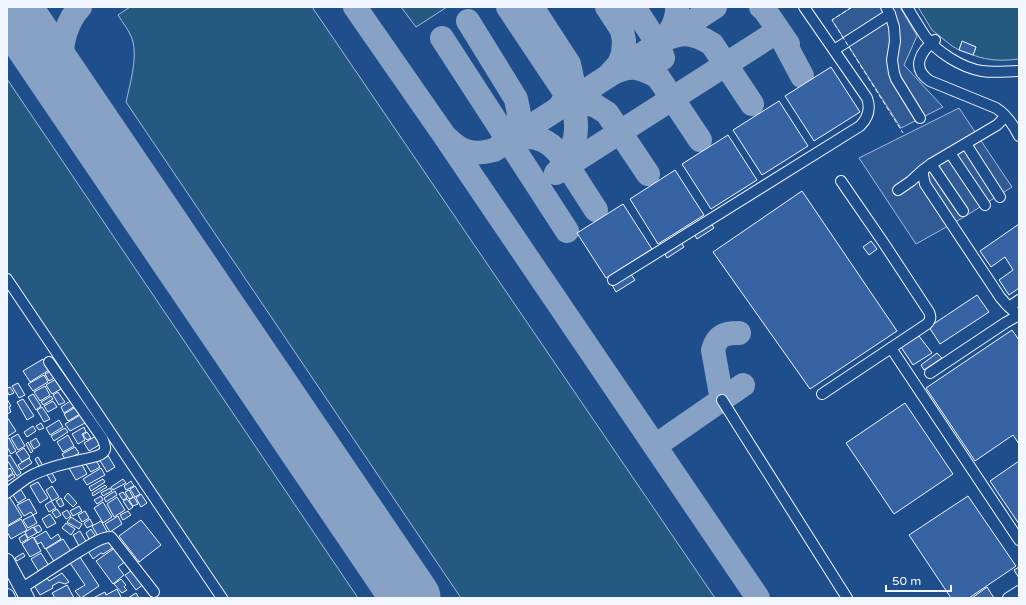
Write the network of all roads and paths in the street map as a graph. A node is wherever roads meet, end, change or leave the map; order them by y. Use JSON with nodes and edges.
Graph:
{"nodes":[{"id":1,"x":804,"y":7,"type":"edge"},
{"id":2,"x":907,"y":7,"type":"edge"},
{"id":3,"x":913,"y":7,"type":"edge"},
{"id":4,"x":888,"y":11,"type":"edge"},
{"id":5,"x":933,"y":41,"type":"junction"},
{"id":6,"x":834,"y":50,"type":"junction"},
{"id":7,"x":1019,"y":64,"type":"edge"},
{"id":8,"x":1019,"y":71,"type":"edge"},
{"id":9,"x":1004,"y":115,"type":"junction"},
{"id":10,"x":920,"y":118,"type":"dead end"},
{"id":11,"x":1019,"y":136,"type":"edge"},
{"id":12,"x":966,"y":144,"type":"junction"},
{"id":13,"x":950,"y":153,"type":"junction"},
{"id":14,"x":932,"y":164,"type":"junction"},
{"id":15,"x":923,"y":170,"type":"junction"},
{"id":16,"x":841,"y":181,"type":"dead end"},
{"id":17,"x":898,"y":190,"type":"dead end"},
{"id":18,"x":1000,"y":197,"type":"dead end"},
{"id":19,"x":985,"y":205,"type":"dead end"},
{"id":20,"x":963,"y":211,"type":"dead end"},
{"id":21,"x":7,"y":279,"type":"edge"},
{"id":22,"x":613,"y":280,"type":"dead end"},
{"id":23,"x":1019,"y":300,"type":"edge"},
{"id":24,"x":1009,"y":307,"type":"junction"},
{"id":25,"x":1019,"y":316,"type":"edge"},
{"id":26,"x":891,"y":348,"type":"junction"},
{"id":27,"x":49,"y":362,"type":"dead end"},
{"id":28,"x":930,"y":373,"type":"dead end"},
{"id":29,"x":822,"y":394,"type":"dead end"},
{"id":30,"x":722,"y":400,"type":"dead end"},
{"id":31,"x":7,"y":493,"type":"edge"},
{"id":32,"x":1019,"y":540,"type":"edge"},
{"id":33,"x":7,"y":562,"type":"edge"},
{"id":34,"x":18,"y":586,"type":"edge"},
{"id":35,"x":1019,"y":591,"type":"edge"},
{"id":36,"x":154,"y":592,"type":"dead end"},
{"id":37,"x":222,"y":598,"type":"edge"},
{"id":38,"x":847,"y":598,"type":"edge"},
{"id":39,"x":1008,"y":598,"type":"edge"}],
"edges":[{"from":1,"to":6,"type":"street"},
{"from":2,"to":5,"type":"street"},
{"from":3,"to":5,"type":"street"},
{"from":4,"to":6,"type":"street"},
{"from":4,"to":10,"type":"street"},
{"from":5,"to":7,"type":"street"},
{"from":5,"to":8,"type":"street"},
{"from":5,"to":9,"type":"street"},
{"from":6,"to":22,"type":"street"},
{"from":9,"to":11,"type":"street"},
{"from":9,"to":12,"type":"street"},
{"from":12,"to":13,"type":"street"},
{"from":12,"to":18,"type":"street"},
{"from":13,"to":14,"type":"street"},
{"from":13,"to":19,"type":"street"},
{"from":14,"to":15,"type":"street"},
{"from":14,"to":20,"type":"street"},
{"from":15,"to":17,"type":"street"},
{"from":15,"to":24,"type":"street"},
{"from":16,"to":26,"type":"street"},
{"from":21,"to":37,"type":"street"},
{"from":23,"to":24,"type":"street"},
{"from":24,"to":25,"type":"street"},
{"from":25,"to":28,"type":"street"},
{"from":26,"to":29,"type":"street"},
{"from":26,"to":32,"type":"street"},
{"from":27,"to":31,"type":"street"},
{"from":30,"to":38,"type":"street"},
{"from":33,"to":34,"type":"highway"},
{"from":34,"to":36,"type":"street"},
{"from":35,"to":39,"type":"street"}]}
